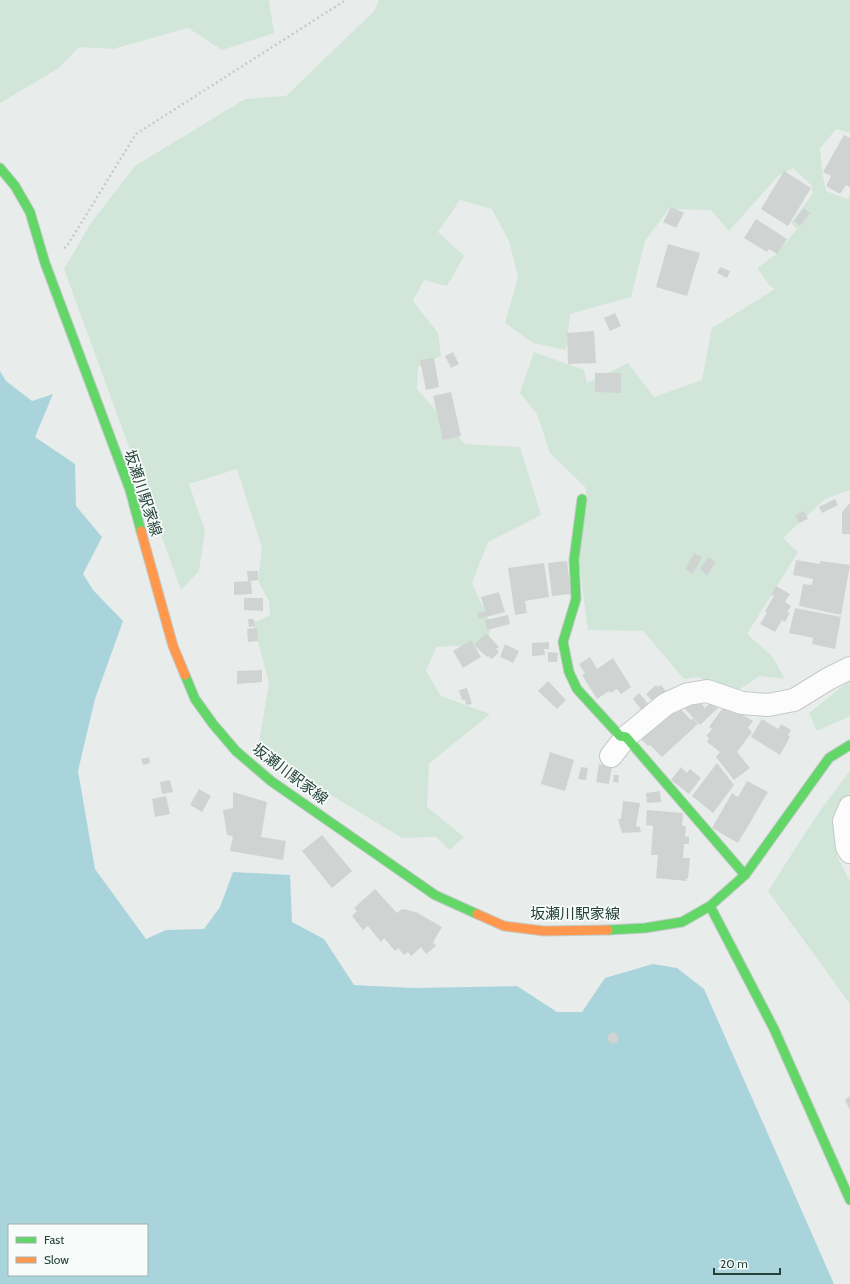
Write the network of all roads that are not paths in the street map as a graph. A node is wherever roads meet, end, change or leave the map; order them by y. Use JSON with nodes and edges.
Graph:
{"nodes":[{"id":1,"x":0,"y":168,"type":"edge"},
{"id":2,"x":582,"y":498,"type":"dead end"},
{"id":3,"x":850,"y":668,"type":"edge"},
{"id":4,"x":626,"y":736,"type":"junction"},
{"id":5,"x":850,"y":745,"type":"edge"},
{"id":6,"x":611,"y":756,"type":"dead end"},
{"id":7,"x":850,"y":807,"type":"edge"},
{"id":8,"x":850,"y":852,"type":"edge"},
{"id":9,"x":745,"y":875,"type":"junction"},
{"id":10,"x":710,"y":906,"type":"junction"},
{"id":11,"x":850,"y":1200,"type":"edge"}],
"edges":[{"from":1,"to":10,"type":"main road","name":"坂瀬川駅家線"},
{"from":2,"to":4,"type":"main road"},
{"from":3,"to":4,"type":"street"},
{"from":4,"to":6,"type":"street"},
{"from":4,"to":9,"type":"main road"},
{"from":5,"to":9,"type":"main road","name":"坂瀬川駅家線"},
{"from":7,"to":8,"type":"street"},
{"from":9,"to":10,"type":"main road","name":"坂瀬川駅家線"},
{"from":10,"to":11,"type":"main road"}]}
